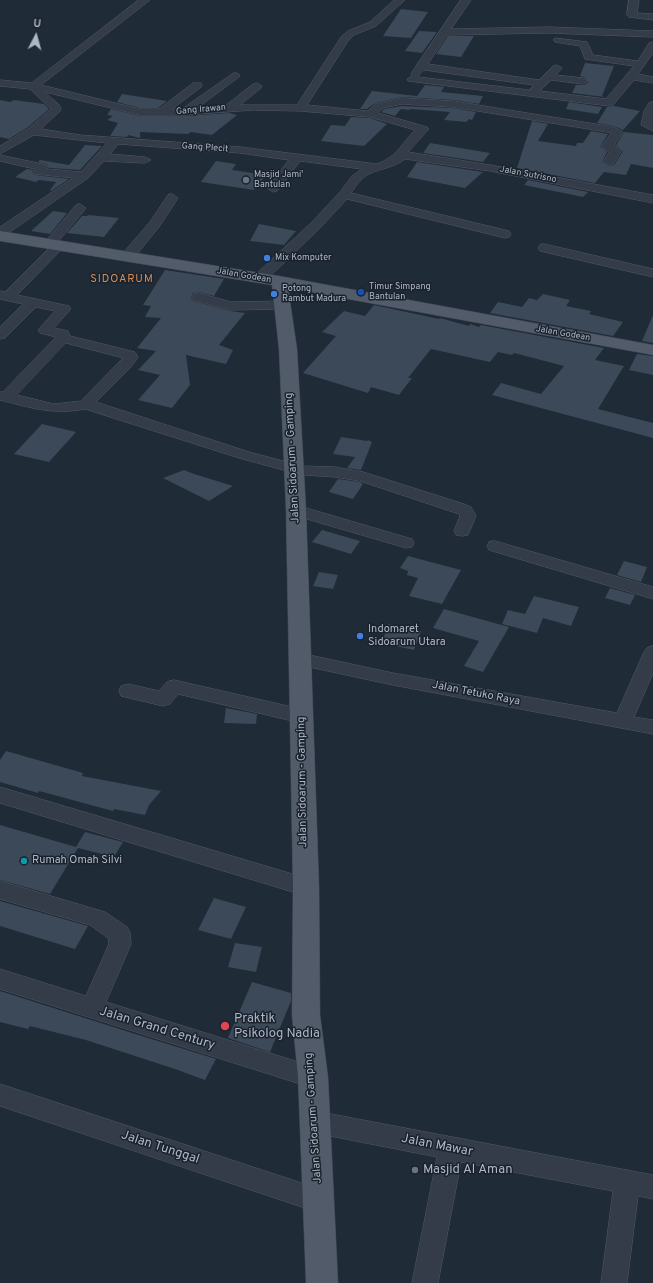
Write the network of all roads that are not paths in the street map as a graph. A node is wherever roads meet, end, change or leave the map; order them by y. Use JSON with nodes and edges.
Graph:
{"nodes":[{"id":1,"x":145,"y":0,"type":"edge"},
{"id":2,"x":400,"y":0,"type":"edge"},
{"id":3,"x":466,"y":0,"type":"edge"},
{"id":4,"x":634,"y":0,"type":"edge"},
{"id":5,"x":653,"y":16,"type":"edge"},
{"id":6,"x":550,"y":17,"type":"dead end"},
{"id":7,"x":549,"y":30,"type":"junction"},
{"id":8,"x":443,"y":32,"type":"junction"},
{"id":9,"x":619,"y":32,"type":"junction"},
{"id":10,"x":653,"y":34,"type":"edge"},
{"id":11,"x":653,"y":45,"type":"edge"},
{"id":12,"x":607,"y":51,"type":"junction"},
{"id":13,"x":641,"y":64,"type":"junction"},
{"id":14,"x":421,"y":66,"type":"junction"},
{"id":15,"x":235,"y":75,"type":"dead end"},
{"id":16,"x":631,"y":76,"type":"junction"},
{"id":17,"x":653,"y":80,"type":"edge"},
{"id":18,"x":583,"y":81,"type":"dead end"},
{"id":19,"x":0,"y":83,"type":"edge"},
{"id":20,"x":541,"y":83,"type":"junction"},
{"id":21,"x":197,"y":85,"type":"dead end"},
{"id":22,"x":33,"y":86,"type":"junction"},
{"id":23,"x":257,"y":86,"type":"dead end"},
{"id":24,"x":531,"y":94,"type":"junction"},
{"id":25,"x":653,"y":105,"type":"edge"},
{"id":26,"x":229,"y":108,"type":"junction"},
{"id":27,"x":300,"y":108,"type":"junction"},
{"id":28,"x":185,"y":112,"type":"junction"},
{"id":29,"x":510,"y":112,"type":"junction"},
{"id":30,"x":160,"y":113,"type":"junction"},
{"id":31,"x":371,"y":114,"type":"junction"},
{"id":32,"x":653,"y":128,"type":"edge"},
{"id":33,"x":32,"y":131,"type":"junction"},
{"id":34,"x":114,"y":141,"type":"junction"},
{"id":35,"x":0,"y":151,"type":"edge"},
{"id":36,"x":403,"y":155,"type":"junction"},
{"id":37,"x":297,"y":157,"type":"junction"},
{"id":38,"x":0,"y":158,"type":"edge"},
{"id":39,"x":101,"y":158,"type":"junction"},
{"id":40,"x":145,"y":160,"type":"dead end"},
{"id":41,"x":609,"y":162,"type":"dead end"},
{"id":42,"x":378,"y":167,"type":"junction"},
{"id":43,"x":84,"y":176,"type":"junction"},
{"id":44,"x":273,"y":188,"type":"dead end"},
{"id":45,"x":344,"y":195,"type":"junction"},
{"id":46,"x":172,"y":198,"type":"dead end"},
{"id":47,"x":653,"y":199,"type":"edge"},
{"id":48,"x":80,"y":208,"type":"dead end"},
{"id":49,"x":0,"y":233,"type":"edge"},
{"id":50,"x":505,"y":234,"type":"dead end"},
{"id":51,"x":0,"y":236,"type":"edge"},
{"id":52,"x":53,"y":246,"type":"junction"},
{"id":53,"x":544,"y":248,"type":"dead end"},
{"id":54,"x":128,"y":256,"type":"junction"},
{"id":55,"x":653,"y":272,"type":"edge"},
{"id":56,"x":269,"y":280,"type":"junction"},
{"id":57,"x":5,"y":296,"type":"edge"},
{"id":58,"x":199,"y":297,"type":"dead end"},
{"id":59,"x":33,"y":302,"type":"junction"},
{"id":60,"x":283,"y":305,"type":"junction"},
{"id":61,"x":0,"y":336,"type":"edge"},
{"id":62,"x":64,"y":338,"type":"junction"},
{"id":63,"x":653,"y":350,"type":"edge"},
{"id":64,"x":4,"y":396,"type":"edge"},
{"id":65,"x":86,"y":404,"type":"junction"},
{"id":66,"x":295,"y":469,"type":"junction"},
{"id":67,"x":296,"y":510,"type":"junction"},
{"id":68,"x":462,"y":531,"type":"dead end"},
{"id":69,"x":406,"y":543,"type":"dead end"},
{"id":70,"x":494,"y":546,"type":"dead end"},
{"id":71,"x":653,"y":593,"type":"edge"},
{"id":72,"x":653,"y":652,"type":"edge"},
{"id":73,"x":300,"y":659,"type":"junction"},
{"id":74,"x":128,"y":691,"type":"dead end"},
{"id":75,"x":301,"y":716,"type":"junction"},
{"id":76,"x":623,"y":721,"type":"junction"},
{"id":77,"x":653,"y":726,"type":"edge"},
{"id":78,"x":0,"y":795,"type":"edge"},
{"id":79,"x":306,"y":887,"type":"junction"},
{"id":80,"x":0,"y":890,"type":"edge"},
{"id":81,"x":0,"y":979,"type":"edge"},
{"id":82,"x":92,"y":1009,"type":"junction"},
{"id":83,"x":313,"y":1077,"type":"junction"},
{"id":84,"x":0,"y":1095,"type":"edge"},
{"id":85,"x":315,"y":1122,"type":"junction"},
{"id":86,"x":451,"y":1148,"type":"junction"},
{"id":87,"x":627,"y":1182,"type":"junction"},
{"id":88,"x":653,"y":1187,"type":"edge"},
{"id":89,"x":320,"y":1201,"type":"junction"},
{"id":90,"x":322,"y":1283,"type":"edge"},
{"id":91,"x":425,"y":1283,"type":"edge"},
{"id":92,"x":614,"y":1283,"type":"edge"}],
"edges":[{"from":1,"to":22,"type":"street"},
{"from":2,"to":27,"type":"street"},
{"from":3,"to":8,"type":"street"},
{"from":4,"to":5,"type":"street"},
{"from":6,"to":7,"type":"street"},
{"from":7,"to":8,"type":"street"},
{"from":7,"to":9,"type":"street"},
{"from":7,"to":12,"type":"street"},
{"from":8,"to":14,"type":"street"},
{"from":9,"to":10,"type":"street"},
{"from":9,"to":12,"type":"street"},
{"from":11,"to":13,"type":"street"},
{"from":12,"to":13,"type":"street"},
{"from":13,"to":16,"type":"street"},
{"from":14,"to":20,"type":"street"},
{"from":14,"to":24,"type":"street"},
{"from":15,"to":28,"type":"street"},
{"from":16,"to":17,"type":"street"},
{"from":16,"to":24,"type":"street"},
{"from":18,"to":20,"type":"street"},
{"from":19,"to":22,"type":"street","name":"Gang Irawan"},
{"from":20,"to":24,"type":"street"},
{"from":21,"to":30,"type":"street"},
{"from":22,"to":30,"type":"street","name":"Gang Irawan"},
{"from":22,"to":33,"type":"street"},
{"from":23,"to":26,"type":"street"},
{"from":24,"to":29,"type":"street"},
{"from":25,"to":32,"type":"street"},
{"from":26,"to":27,"type":"street","name":"Gang Irawan"},
{"from":26,"to":28,"type":"street","name":"Gang Irawan"},
{"from":27,"to":31,"type":"street","name":"Gang Irawan"},
{"from":28,"to":30,"type":"street","name":"Gang Irawan"},
{"from":29,"to":31,"type":"street"},
{"from":29,"to":41,"type":"street"},
{"from":31,"to":36,"type":"street","name":"Gang Irawan"},
{"from":33,"to":34,"type":"street","name":"Gang Plecit"},
{"from":33,"to":35,"type":"street"},
{"from":34,"to":37,"type":"street","name":"Gang Plecit"},
{"from":34,"to":39,"type":"street"},
{"from":36,"to":42,"type":"street"},
{"from":36,"to":47,"type":"street","name":"Jalan Sutrisno"},
{"from":37,"to":42,"type":"street","name":"Gang Plecit"},
{"from":37,"to":44,"type":"street"},
{"from":38,"to":43,"type":"street"},
{"from":39,"to":40,"type":"street"},
{"from":39,"to":43,"type":"street"},
{"from":42,"to":45,"type":"street"},
{"from":43,"to":49,"type":"street"},
{"from":45,"to":50,"type":"street"},
{"from":45,"to":56,"type":"street"},
{"from":46,"to":54,"type":"street"},
{"from":48,"to":52,"type":"street"},
{"from":51,"to":52,"type":"main road","name":"Jalan Godean"},
{"from":52,"to":54,"type":"main road","name":"Jalan Godean"},
{"from":52,"to":57,"type":"street"},
{"from":53,"to":55,"type":"street"},
{"from":54,"to":56,"type":"main road","name":"Jalan Godean"},
{"from":56,"to":60,"type":"main road","name":"Jalan Sidoarum - Gamping"},
{"from":56,"to":63,"type":"main road","name":"Jalan Godean"},
{"from":57,"to":59,"type":"street"},
{"from":58,"to":60,"type":"street"},
{"from":59,"to":61,"type":"street"},
{"from":59,"to":62,"type":"street"},
{"from":60,"to":66,"type":"main road","name":"Jalan Sidoarum - Gamping"},
{"from":62,"to":64,"type":"street"},
{"from":62,"to":65,"type":"street"},
{"from":64,"to":65,"type":"street"},
{"from":65,"to":66,"type":"street"},
{"from":66,"to":67,"type":"main road","name":"Jalan Sidoarum - Gamping"},
{"from":66,"to":68,"type":"street"},
{"from":67,"to":69,"type":"street"},
{"from":67,"to":73,"type":"main road","name":"Jalan Sidoarum - Gamping"},
{"from":70,"to":71,"type":"street"},
{"from":72,"to":76,"type":"street"},
{"from":73,"to":75,"type":"main road","name":"Jalan Sidoarum - Gamping"},
{"from":73,"to":76,"type":"street","name":"Jalan Tetuko Raya"},
{"from":74,"to":75,"type":"street"},
{"from":75,"to":79,"type":"main road","name":"Jalan Sidoarum - Gamping"},
{"from":76,"to":77,"type":"street","name":"Jalan Tetuko Raya"},
{"from":78,"to":79,"type":"street"},
{"from":79,"to":83,"type":"main road","name":"Jalan Sidoarum - Gamping"},
{"from":80,"to":82,"type":"street"},
{"from":81,"to":82,"type":"street","name":"Jalan Grand Century"},
{"from":82,"to":83,"type":"street","name":"Jalan Grand Century"},
{"from":83,"to":85,"type":"main road","name":"Jalan Sidoarum - Gamping"},
{"from":84,"to":89,"type":"street","name":"Jalan Tunggal"},
{"from":85,"to":86,"type":"street","name":"Jalan Mawar"},
{"from":85,"to":89,"type":"main road","name":"Jalan Sidoarum - Gamping"},
{"from":86,"to":87,"type":"street","name":"Jalan Mawar"},
{"from":86,"to":91,"type":"street"},
{"from":87,"to":88,"type":"street","name":"Jalan Mawar"},
{"from":87,"to":92,"type":"street"},
{"from":89,"to":90,"type":"main road","name":"Jalan Sidoarum - Gamping"}]}
